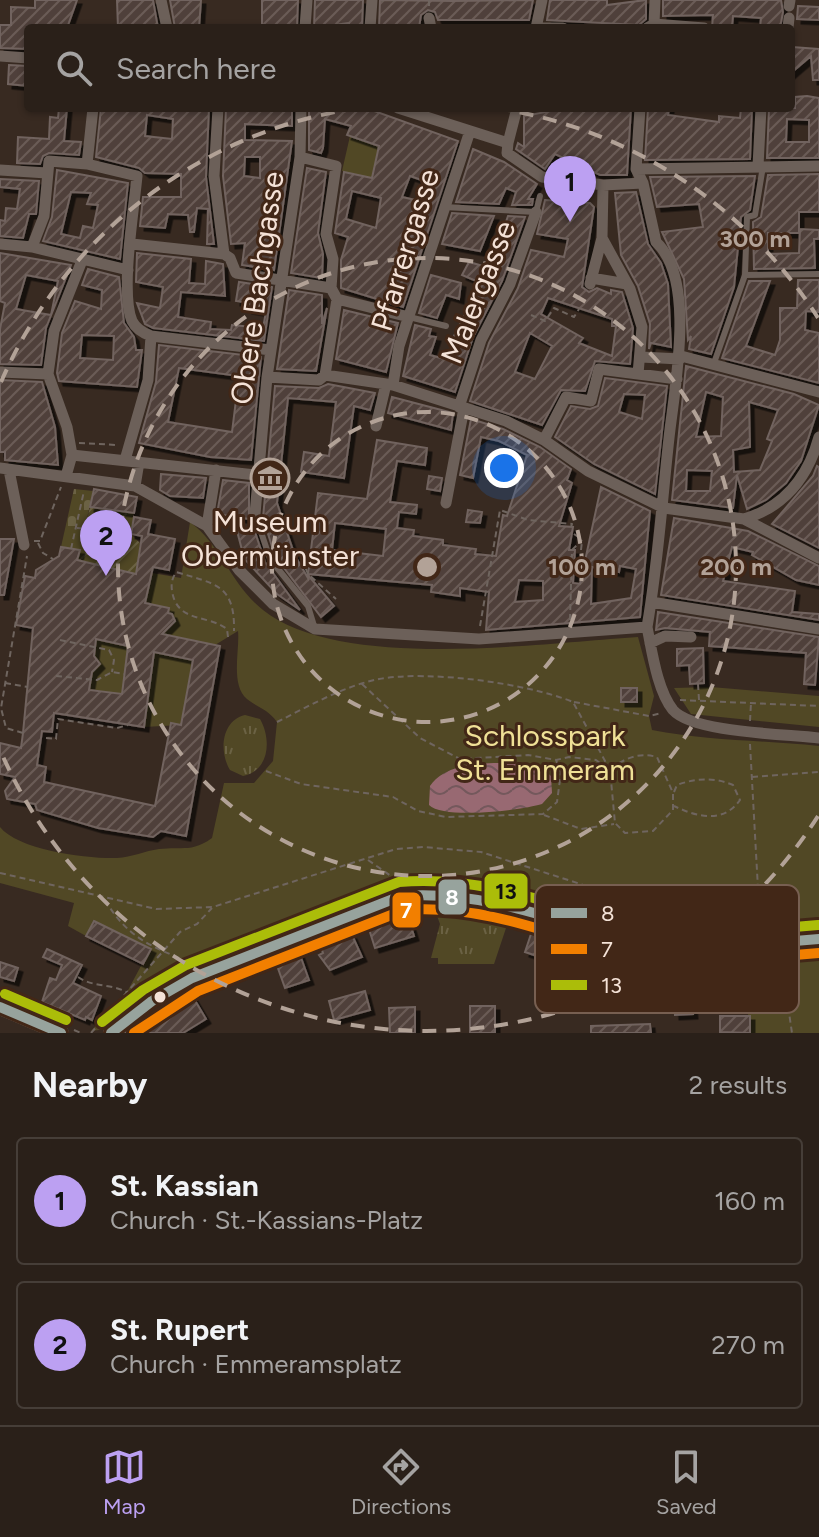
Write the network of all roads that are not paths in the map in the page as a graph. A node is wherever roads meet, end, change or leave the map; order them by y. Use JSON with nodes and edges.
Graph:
{"nodes":[{"id":1,"x":161,"y":0,"type":"edge"},
{"id":2,"x":307,"y":0,"type":"edge"},
{"id":3,"x":372,"y":0,"type":"edge"},
{"id":4,"x":542,"y":0,"type":"edge"},
{"id":5,"x":655,"y":0,"type":"edge"},
{"id":6,"x":166,"y":24,"type":"edge"},
{"id":7,"x":305,"y":24,"type":"edge"},
{"id":8,"x":370,"y":24,"type":"edge"},
{"id":9,"x":541,"y":24,"type":"edge"},
{"id":10,"x":651,"y":24,"type":"edge"},
{"id":11,"x":0,"y":56,"type":"edge"},
{"id":12,"x":24,"y":58,"type":"edge"},
{"id":13,"x":93,"y":112,"type":"edge"},
{"id":14,"x":218,"y":112,"type":"edge"},
{"id":15,"x":301,"y":112,"type":"edge"},
{"id":16,"x":516,"y":112,"type":"edge"},
{"id":17,"x":640,"y":112,"type":"edge"},
{"id":18,"x":761,"y":112,"type":"edge"},
{"id":19,"x":436,"y":114,"type":"edge"},
{"id":20,"x":470,"y":131,"type":"junction"},
{"id":21,"x":508,"y":143,"type":"junction"},
{"id":22,"x":300,"y":157,"type":"junction"},
{"id":23,"x":87,"y":164,"type":"junction"},
{"id":24,"x":761,"y":166,"type":"junction"},
{"id":25,"x":819,"y":166,"type":"edge"},
{"id":26,"x":48,"y":167,"type":"junction"},
{"id":27,"x":636,"y":169,"type":"junction"},
{"id":28,"x":0,"y":170,"type":"edge"},
{"id":29,"x":643,"y":183,"type":"junction"},
{"id":30,"x":603,"y":185,"type":"junction"},
{"id":31,"x":540,"y":196,"type":"dead end"},
{"id":32,"x":444,"y":207,"type":"junction"},
{"id":33,"x":536,"y":212,"type":"junction"},
{"id":34,"x":602,"y":238,"type":"junction"},
{"id":35,"x":0,"y":244,"type":"edge"},
{"id":36,"x":132,"y":244,"type":"junction"},
{"id":37,"x":32,"y":247,"type":"junction"},
{"id":38,"x":224,"y":254,"type":"junction"},
{"id":39,"x":83,"y":258,"type":"junction"},
{"id":40,"x":128,"y":270,"type":"junction"},
{"id":41,"x":819,"y":274,"type":"edge"},
{"id":42,"x":745,"y":275,"type":"junction"},
{"id":43,"x":282,"y":282,"type":"junction"},
{"id":44,"x":629,"y":286,"type":"junction"},
{"id":45,"x":331,"y":288,"type":"junction"},
{"id":46,"x":337,"y":299,"type":"junction"},
{"id":47,"x":409,"y":317,"type":"junction"},
{"id":48,"x":446,"y":326,"type":"dead end"},
{"id":49,"x":151,"y":336,"type":"junction"},
{"id":50,"x":271,"y":350,"type":"junction"},
{"id":51,"x":641,"y":357,"type":"junction"},
{"id":52,"x":680,"y":358,"type":"junction"},
{"id":53,"x":714,"y":363,"type":"junction"},
{"id":54,"x":0,"y":372,"type":"edge"},
{"id":55,"x":48,"y":374,"type":"junction"},
{"id":56,"x":638,"y":374,"type":"junction"},
{"id":57,"x":325,"y":375,"type":"junction"},
{"id":58,"x":267,"y":377,"type":"junction"},
{"id":59,"x":677,"y":379,"type":"junction"},
{"id":60,"x":389,"y":385,"type":"junction"},
{"id":61,"x":819,"y":392,"type":"edge"},
{"id":62,"x":462,"y":408,"type":"junction"},
{"id":63,"x":376,"y":426,"type":"dead end"},
{"id":64,"x":819,"y":437,"type":"edge"},
{"id":65,"x":544,"y":440,"type":"junction"},
{"id":66,"x":71,"y":449,"type":"junction"},
{"id":67,"x":125,"y":460,"type":"junction"},
{"id":68,"x":139,"y":462,"type":"junction"},
{"id":69,"x":4,"y":469,"type":"edge"},
{"id":70,"x":216,"y":470,"type":"junction"},
{"id":71,"x":256,"y":475,"type":"junction"},
{"id":72,"x":63,"y":481,"type":"junction"},
{"id":73,"x":135,"y":486,"type":"junction"},
{"id":74,"x":446,"y":503,"type":"dead end"},
{"id":75,"x":664,"y":508,"type":"junction"},
{"id":76,"x":255,"y":514,"type":"joint"},
{"id":77,"x":744,"y":519,"type":"junction"},
{"id":78,"x":207,"y":526,"type":"junction"},
{"id":79,"x":24,"y":545,"type":"dead end"},
{"id":80,"x":819,"y":558,"type":"edge"},
{"id":81,"x":651,"y":602,"type":"junction"},
{"id":82,"x":647,"y":627,"type":"junction"},
{"id":83,"x":315,"y":629,"type":"junction"},
{"id":84,"x":819,"y":629,"type":"edge"},
{"id":85,"x":691,"y":637,"type":"dead end"},
{"id":86,"x":650,"y":643,"type":"junction"},
{"id":87,"x":819,"y":738,"type":"edge"},
{"id":88,"x":535,"y":914,"type":"edge"},
{"id":89,"x":799,"y":939,"type":"edge"},
{"id":90,"x":819,"y":939,"type":"edge"},
{"id":91,"x":0,"y":1007,"type":"edge"},
{"id":92,"x":129,"y":1027,"type":"edge"},
{"id":93,"x":61,"y":1033,"type":"edge"},
{"id":94,"x":111,"y":1033,"type":"edge"}],
"edges":[{"from":1,"to":6,"type":"street"},
{"from":2,"to":7,"type":"street"},
{"from":3,"to":8,"type":"street"},
{"from":4,"to":9,"type":"street"},
{"from":5,"to":10,"type":"street"},
{"from":11,"to":12,"type":"street"},
{"from":13,"to":23,"type":"street"},
{"from":14,"to":38,"type":"street"},
{"from":15,"to":22,"type":"street","name":"Obere Bachgasse"},
{"from":16,"to":21,"type":"street"},
{"from":17,"to":27,"type":"street"},
{"from":18,"to":24,"type":"street"},
{"from":19,"to":20,"type":"street"},
{"from":20,"to":21,"type":"street"},
{"from":20,"to":32,"type":"street","name":"Pfarrergasse"},
{"from":21,"to":30,"type":"street"},
{"from":22,"to":43,"type":"street","name":"Obere Bachgasse"},
{"from":22,"to":45,"type":"street"},
{"from":23,"to":26,"type":"street"},
{"from":23,"to":36,"type":"street"},
{"from":24,"to":25,"type":"street"},
{"from":24,"to":27,"type":"street"},
{"from":24,"to":42,"type":"lane"},
{"from":26,"to":28,"type":"street"},
{"from":26,"to":37,"type":"street"},
{"from":27,"to":29,"type":"street"},
{"from":29,"to":30,"type":"street"},
{"from":29,"to":52,"type":"street"},
{"from":30,"to":34,"type":"street"},
{"from":31,"to":33,"type":"lane","name":"Malergasse"},
{"from":32,"to":33,"type":"lane"},
{"from":32,"to":47,"type":"street","name":"Pfarrergasse"},
{"from":33,"to":62,"type":"street","name":"Malergasse"},
{"from":34,"to":44,"type":"street"},
{"from":34,"to":44,"type":"street"},
{"from":35,"to":37,"type":"street"},
{"from":36,"to":38,"type":"street"},
{"from":36,"to":40,"type":"street"},
{"from":37,"to":39,"type":"street"},
{"from":38,"to":43,"type":"street"},
{"from":39,"to":40,"type":"street"},
{"from":39,"to":55,"type":"street"},
{"from":40,"to":49,"type":"street"},
{"from":41,"to":42,"type":"lane"},
{"from":42,"to":53,"type":"lane"},
{"from":43,"to":45,"type":"street"},
{"from":43,"to":50,"type":"street","name":"Obere Bachgasse"},
{"from":44,"to":51,"type":"street"},
{"from":45,"to":46,"type":"street"},
{"from":46,"to":47,"type":"street"},
{"from":46,"to":57,"type":"street"},
{"from":47,"to":48,"type":"lane"},
{"from":47,"to":60,"type":"street","name":"Pfarrergasse"},
{"from":49,"to":50,"type":"street"},
{"from":49,"to":67,"type":"street"},
{"from":50,"to":58,"type":"street","name":"Obere Bachgasse"},
{"from":51,"to":52,"type":"street"},
{"from":51,"to":56,"type":"street"},
{"from":52,"to":53,"type":"street"},
{"from":52,"to":59,"type":"street"},
{"from":53,"to":61,"type":"street"},
{"from":54,"to":55,"type":"street"},
{"from":55,"to":66,"type":"street"},
{"from":56,"to":59,"type":"street"},
{"from":56,"to":65,"type":"street"},
{"from":57,"to":58,"type":"street"},
{"from":57,"to":60,"type":"street"},
{"from":58,"to":71,"type":"street","name":"Obere Bachgasse"},
{"from":59,"to":75,"type":"street"},
{"from":60,"to":62,"type":"street"},
{"from":60,"to":63,"type":"street","name":"Pfarrergasse"},
{"from":62,"to":65,"type":"street"},
{"from":62,"to":74,"type":"street","name":"Malergasse"},
{"from":64,"to":77,"type":"street"},
{"from":65,"to":75,"type":"street"},
{"from":66,"to":67,"type":"street"},
{"from":66,"to":72,"type":"street"},
{"from":67,"to":68,"type":"street"},
{"from":68,"to":70,"type":"street"},
{"from":68,"to":73,"type":"street"},
{"from":69,"to":72,"type":"street"},
{"from":69,"to":79,"type":"street"},
{"from":70,"to":71,"type":"street"},
{"from":70,"to":78,"type":"street"},
{"from":71,"to":76,"type":"street","name":"Obere Bachgasse"},
{"from":72,"to":73,"type":"street"},
{"from":73,"to":78,"type":"street"},
{"from":75,"to":77,"type":"street"},
{"from":75,"to":81,"type":"street"},
{"from":76,"to":83,"type":"lane"},
{"from":77,"to":80,"type":"street"},
{"from":78,"to":83,"type":"street"},
{"from":81,"to":82,"type":"street"},
{"from":81,"to":84,"type":"street"},
{"from":82,"to":83,"type":"street"},
{"from":82,"to":86,"type":"street"},
{"from":85,"to":86,"type":"street"},
{"from":86,"to":87,"type":"street"},
{"from":88,"to":92,"type":"street"},
{"from":89,"to":90,"type":"street"},
{"from":91,"to":93,"type":"street"},
{"from":92,"to":94,"type":"street"}]}
